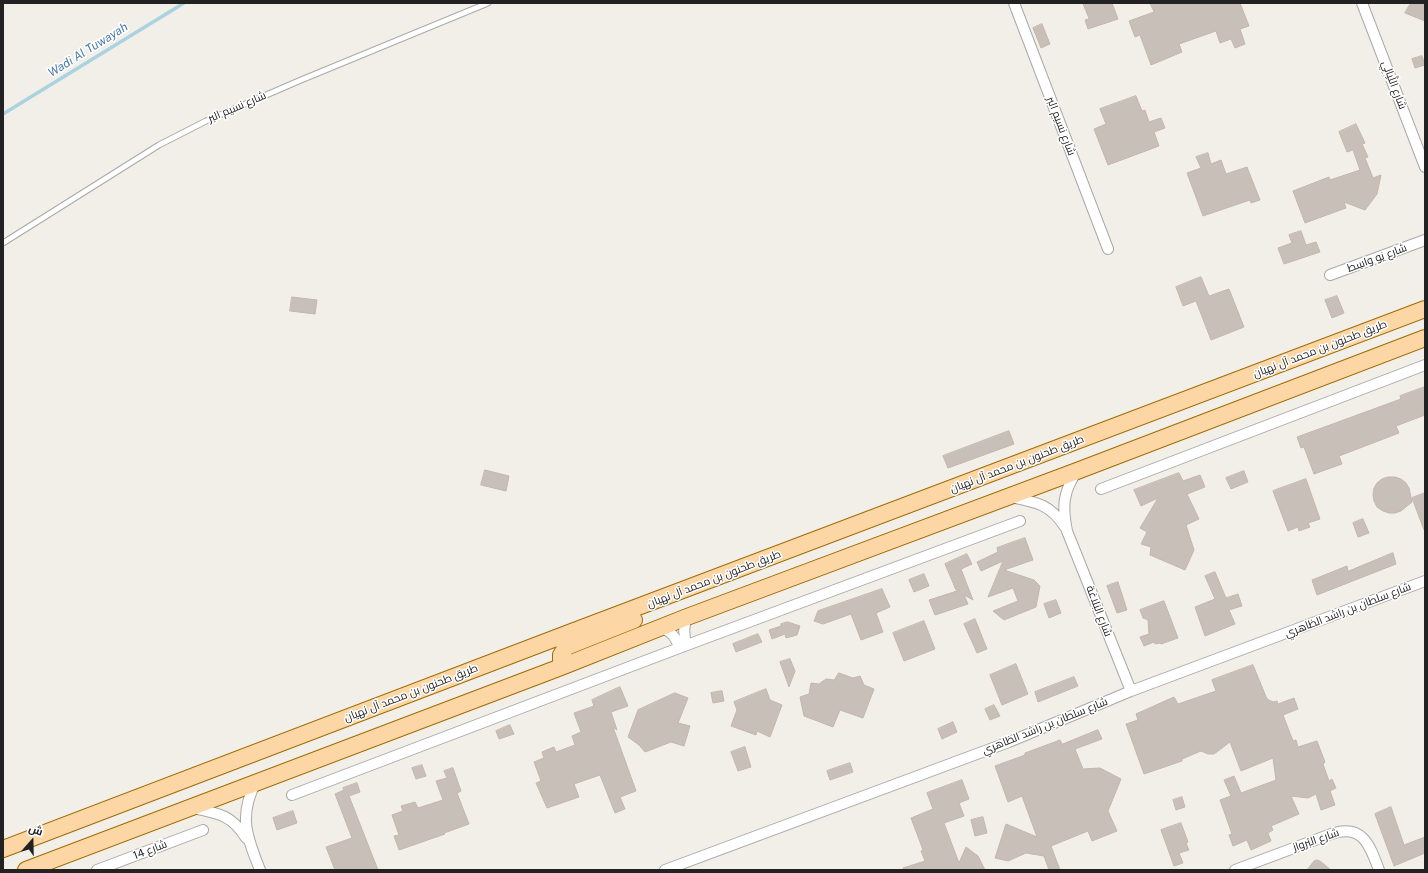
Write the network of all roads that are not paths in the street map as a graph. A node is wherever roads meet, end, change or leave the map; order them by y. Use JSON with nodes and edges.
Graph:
{"nodes":[{"id":1,"x":488,"y":3,"type":"edge"},
{"id":2,"x":1014,"y":3,"type":"edge"},
{"id":3,"x":1362,"y":3,"type":"edge"},
{"id":4,"x":1425,"y":167,"type":"edge"},
{"id":5,"x":1425,"y":240,"type":"edge"},
{"id":6,"x":3,"y":244,"type":"edge"},
{"id":7,"x":1108,"y":249,"type":"dead end"},
{"id":8,"x":1330,"y":275,"type":"dead end"},
{"id":9,"x":1425,"y":309,"type":"edge"},
{"id":10,"x":1425,"y":338,"type":"edge"},
{"id":11,"x":1425,"y":365,"type":"edge"},
{"id":12,"x":1077,"y":471,"type":"junction"},
{"id":13,"x":1101,"y":489,"type":"dead end"},
{"id":14,"x":1009,"y":497,"type":"junction"},
{"id":15,"x":1020,"y":521,"type":"dead end"},
{"id":16,"x":1067,"y":531,"type":"junction"},
{"id":17,"x":1425,"y":581,"type":"edge"},
{"id":18,"x":700,"y":584,"type":"junction"},
{"id":19,"x":687,"y":617,"type":"junction"},
{"id":20,"x":660,"y":627,"type":"junction"},
{"id":21,"x":683,"y":647,"type":"junction"},
{"id":22,"x":561,"y":667,"type":"junction"},
{"id":23,"x":1131,"y":691,"type":"junction"},
{"id":24,"x":256,"y":782,"type":"junction"},
{"id":25,"x":292,"y":795,"type":"dead end"},
{"id":26,"x":189,"y":808,"type":"junction"},
{"id":27,"x":203,"y":830,"type":"dead end"},
{"id":28,"x":251,"y":846,"type":"junction"},
{"id":29,"x":3,"y":849,"type":"edge"},
{"id":30,"x":26,"y":870,"type":"edge"},
{"id":31,"x":98,"y":870,"type":"edge"},
{"id":32,"x":260,"y":870,"type":"edge"},
{"id":33,"x":665,"y":870,"type":"edge"},
{"id":34,"x":1235,"y":870,"type":"edge"},
{"id":35,"x":1379,"y":870,"type":"edge"}],
"edges":[{"from":1,"to":6,"type":"lane","name":"شارع نسيم البر"},
{"from":2,"to":7,"type":"street","name":"شارع نسيم البر"},
{"from":3,"to":4,"type":"street","name":"شارع اللَّيالِي"},
{"from":5,"to":8,"type":"street","name":"شارع يَو واسِط"},
{"from":9,"to":18,"type":"main road","name":"طريق طحنون بن محمد آل نهيان"},
{"from":10,"to":12,"type":"main road"},
{"from":11,"to":13,"type":"street"},
{"from":12,"to":14,"type":"main road"},
{"from":12,"to":16,"type":"street","name":"شارع البَلاغة"},
{"from":14,"to":16,"type":"street","name":"شارع البَلاغة"},
{"from":14,"to":19,"type":"main road"},
{"from":15,"to":21,"type":"street"},
{"from":16,"to":23,"type":"street","name":"شارع البَلاغة"},
{"from":17,"to":23,"type":"street","name":"شارع سلطان بن راشد الظاهري"},
{"from":18,"to":22,"type":"main road"},
{"from":18,"to":29,"type":"main road","name":"طريق طحنون بن محمد آل نهيان"},
{"from":19,"to":20,"type":"main road"},
{"from":19,"to":21,"type":"street"},
{"from":20,"to":21,"type":"street"},
{"from":20,"to":22,"type":"main road"},
{"from":21,"to":25,"type":"street"},
{"from":22,"to":24,"type":"main road"},
{"from":23,"to":33,"type":"street","name":"شارع سلطان بن راشد الظاهري"},
{"from":24,"to":26,"type":"main road"},
{"from":24,"to":28,"type":"street"},
{"from":26,"to":28,"type":"street"},
{"from":26,"to":30,"type":"main road"},
{"from":27,"to":31,"type":"street","name":"شارع 14"},
{"from":28,"to":32,"type":"street"},
{"from":34,"to":35,"type":"street","name":"شارع البُرواز"}]}
